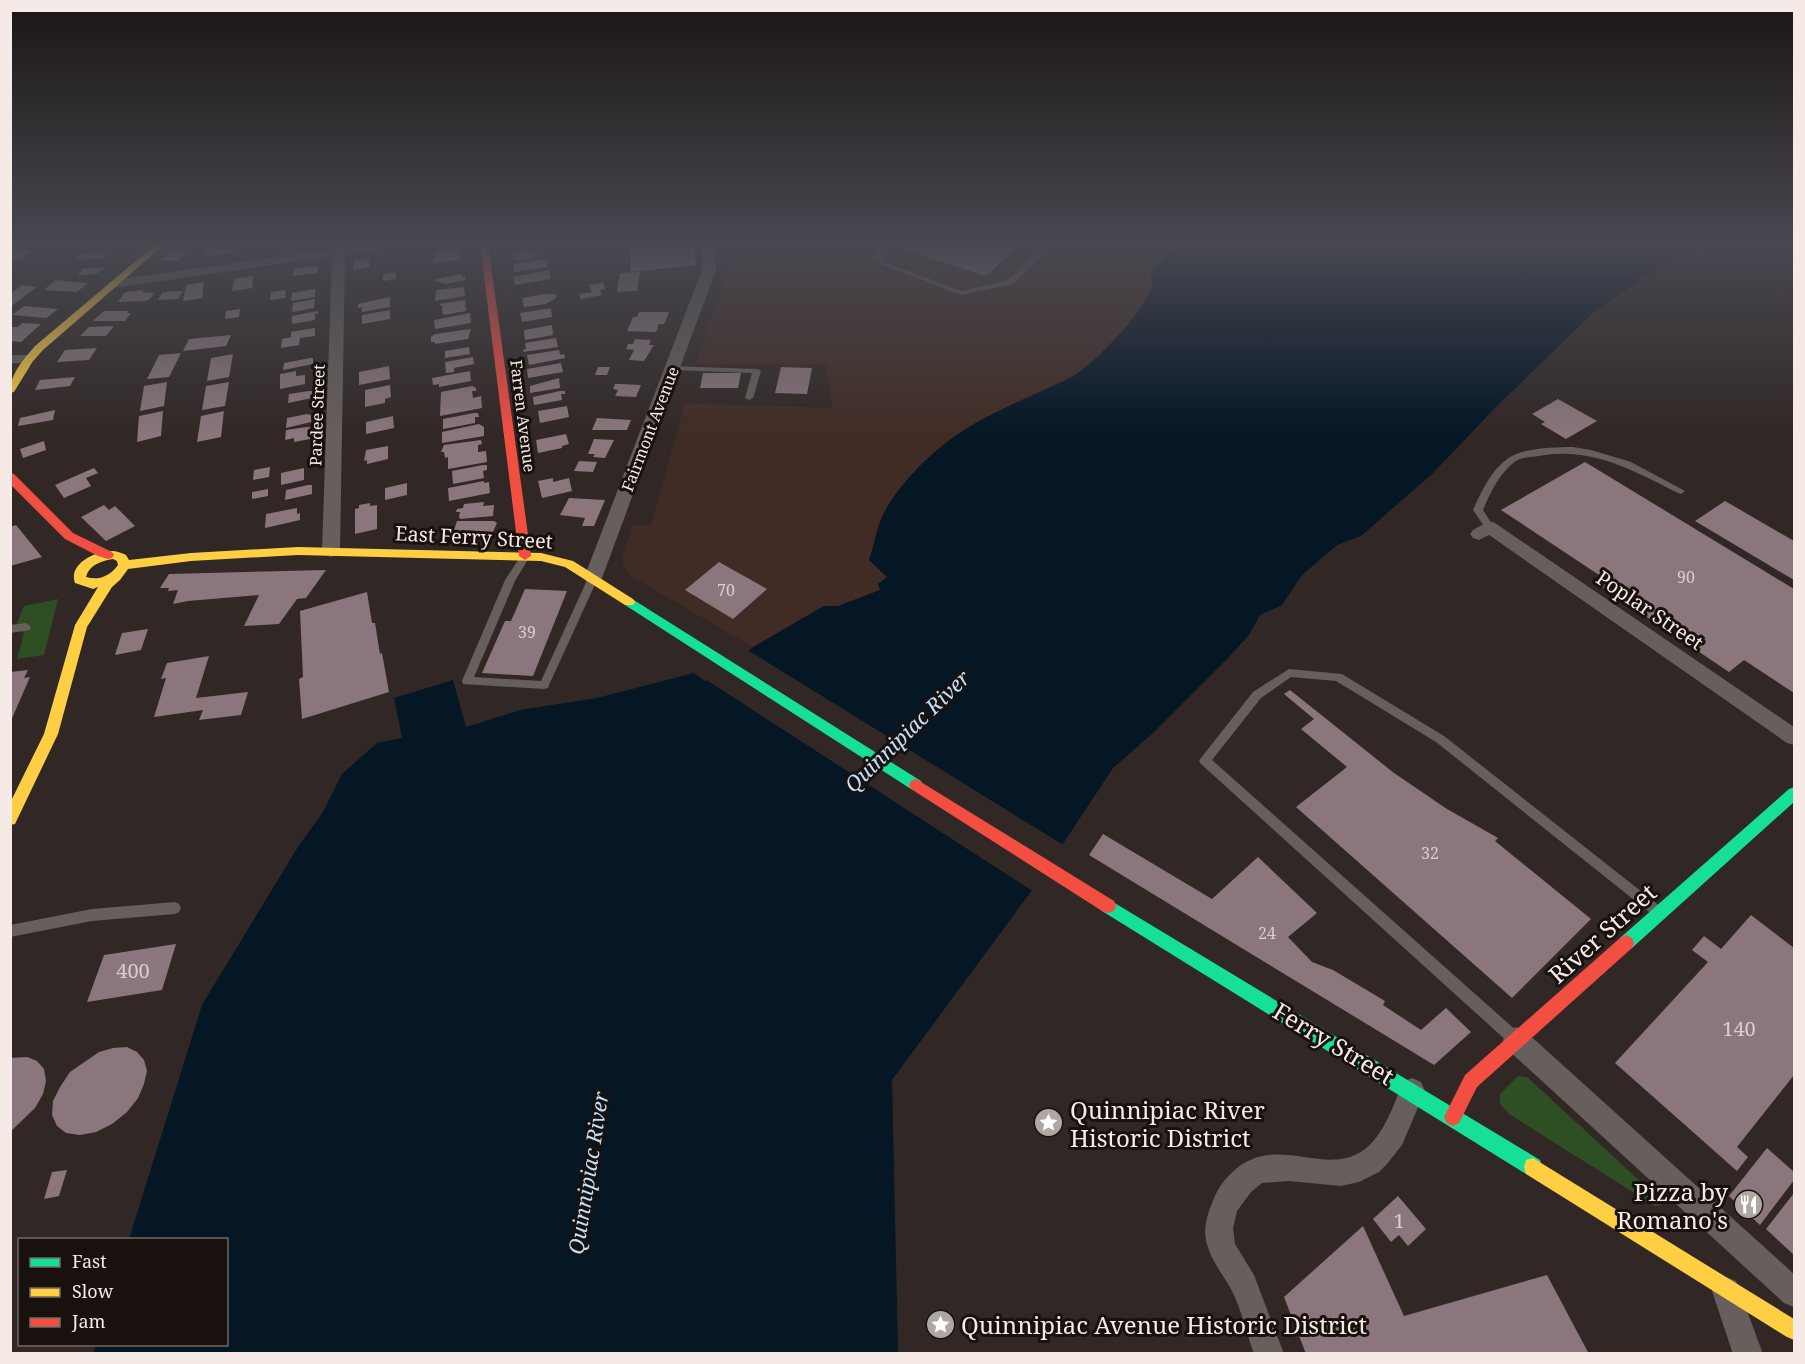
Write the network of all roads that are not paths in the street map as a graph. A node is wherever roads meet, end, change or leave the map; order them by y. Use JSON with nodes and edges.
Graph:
{"nodes":[{"id":1,"x":86,"y":308,"type":"edge"},
{"id":2,"x":337,"y":308,"type":"edge"},
{"id":3,"x":492,"y":308,"type":"edge"},
{"id":4,"x":695,"y":308,"type":"edge"},
{"id":5,"x":10,"y":359,"type":"edge"},
{"id":6,"x":29,"y":359,"type":"junction"},
{"id":7,"x":672,"y":368,"type":"junction"},
{"id":8,"x":10,"y":390,"type":"edge"},
{"id":9,"x":749,"y":398,"type":"dead end"},
{"id":10,"x":10,"y":477,"type":"edge"},
{"id":11,"x":1681,"y":491,"type":"dead end"},
{"id":12,"x":1484,"y":531,"type":"joint"},
{"id":13,"x":69,"y":536,"type":"junction"},
{"id":14,"x":331,"y":551,"type":"junction"},
{"id":15,"x":108,"y":555,"type":"junction"},
{"id":16,"x":525,"y":556,"type":"junction"},
{"id":17,"x":124,"y":565,"type":"junction"},
{"id":18,"x":80,"y":577,"type":"junction"},
{"id":19,"x":594,"y":578,"type":"junction"},
{"id":20,"x":112,"y":579,"type":"junction"},
{"id":21,"x":81,"y":625,"type":"junction"},
{"id":22,"x":26,"y":627,"type":"dead end"},
{"id":23,"x":10,"y":629,"type":"edge"},
{"id":24,"x":1794,"y":737,"type":"edge"},
{"id":25,"x":872,"y":757,"type":"joint"},
{"id":26,"x":1794,"y":793,"type":"edge"},
{"id":27,"x":10,"y":819,"type":"edge"},
{"id":28,"x":175,"y":908,"type":"dead end"},
{"id":29,"x":1659,"y":913,"type":"junction"},
{"id":30,"x":10,"y":931,"type":"edge"},
{"id":31,"x":1516,"y":1040,"type":"junction"},
{"id":32,"x":1412,"y":1091,"type":"junction"},
{"id":33,"x":1453,"y":1117,"type":"junction"},
{"id":34,"x":1724,"y":1286,"type":"junction"},
{"id":35,"x":1794,"y":1293,"type":"edge"},
{"id":36,"x":1794,"y":1330,"type":"edge"},
{"id":37,"x":1269,"y":1353,"type":"edge"},
{"id":38,"x":1748,"y":1353,"type":"edge"}],
"edges":[{"from":1,"to":6,"type":"main road"},
{"from":2,"to":14,"type":"street","name":"Pardee Street"},
{"from":3,"to":16,"type":"main road","name":"Farren Avenue"},
{"from":4,"to":7,"type":"street","name":"Fairmont Avenue"},
{"from":5,"to":6,"type":"street"},
{"from":6,"to":8,"type":"main road"},
{"from":7,"to":9,"type":"lane"},
{"from":7,"to":19,"type":"street","name":"Fairmont Avenue"},
{"from":10,"to":13,"type":"main road"},
{"from":11,"to":12,"type":"lane"},
{"from":12,"to":24,"type":"street","name":"Poplar Street"},
{"from":13,"to":15,"type":"main road"},
{"from":13,"to":18,"type":"main road"},
{"from":14,"to":16,"type":"main road","name":"East Ferry Street"},
{"from":14,"to":17,"type":"main road","name":"East Ferry Street"},
{"from":15,"to":17,"type":"main road"},
{"from":15,"to":18,"type":"main road"},
{"from":16,"to":19,"type":"main road","name":"East Ferry Street"},
{"from":16,"to":19,"type":"lane"},
{"from":17,"to":20,"type":"main road"},
{"from":18,"to":20,"type":"main road"},
{"from":18,"to":21,"type":"main road"},
{"from":19,"to":25,"type":"main road","name":"East Ferry Street"},
{"from":20,"to":21,"type":"main road"},
{"from":21,"to":27,"type":"main road"},
{"from":22,"to":23,"type":"lane"},
{"from":25,"to":32,"type":"main road","name":"Ferry Street"},
{"from":26,"to":29,"type":"main road","name":"River Street"},
{"from":28,"to":30,"type":"lane"},
{"from":29,"to":31,"type":"main road","name":"River Street"},
{"from":29,"to":31,"type":"lane"},
{"from":31,"to":33,"type":"main road","name":"River Street"},
{"from":31,"to":35,"type":"street"},
{"from":32,"to":33,"type":"main road","name":"Ferry Street"},
{"from":32,"to":37,"type":"street"},
{"from":33,"to":34,"type":"main road","name":"Ferry Street"},
{"from":34,"to":36,"type":"main road","name":"Ferry Street"},
{"from":34,"to":38,"type":"street"}]}
